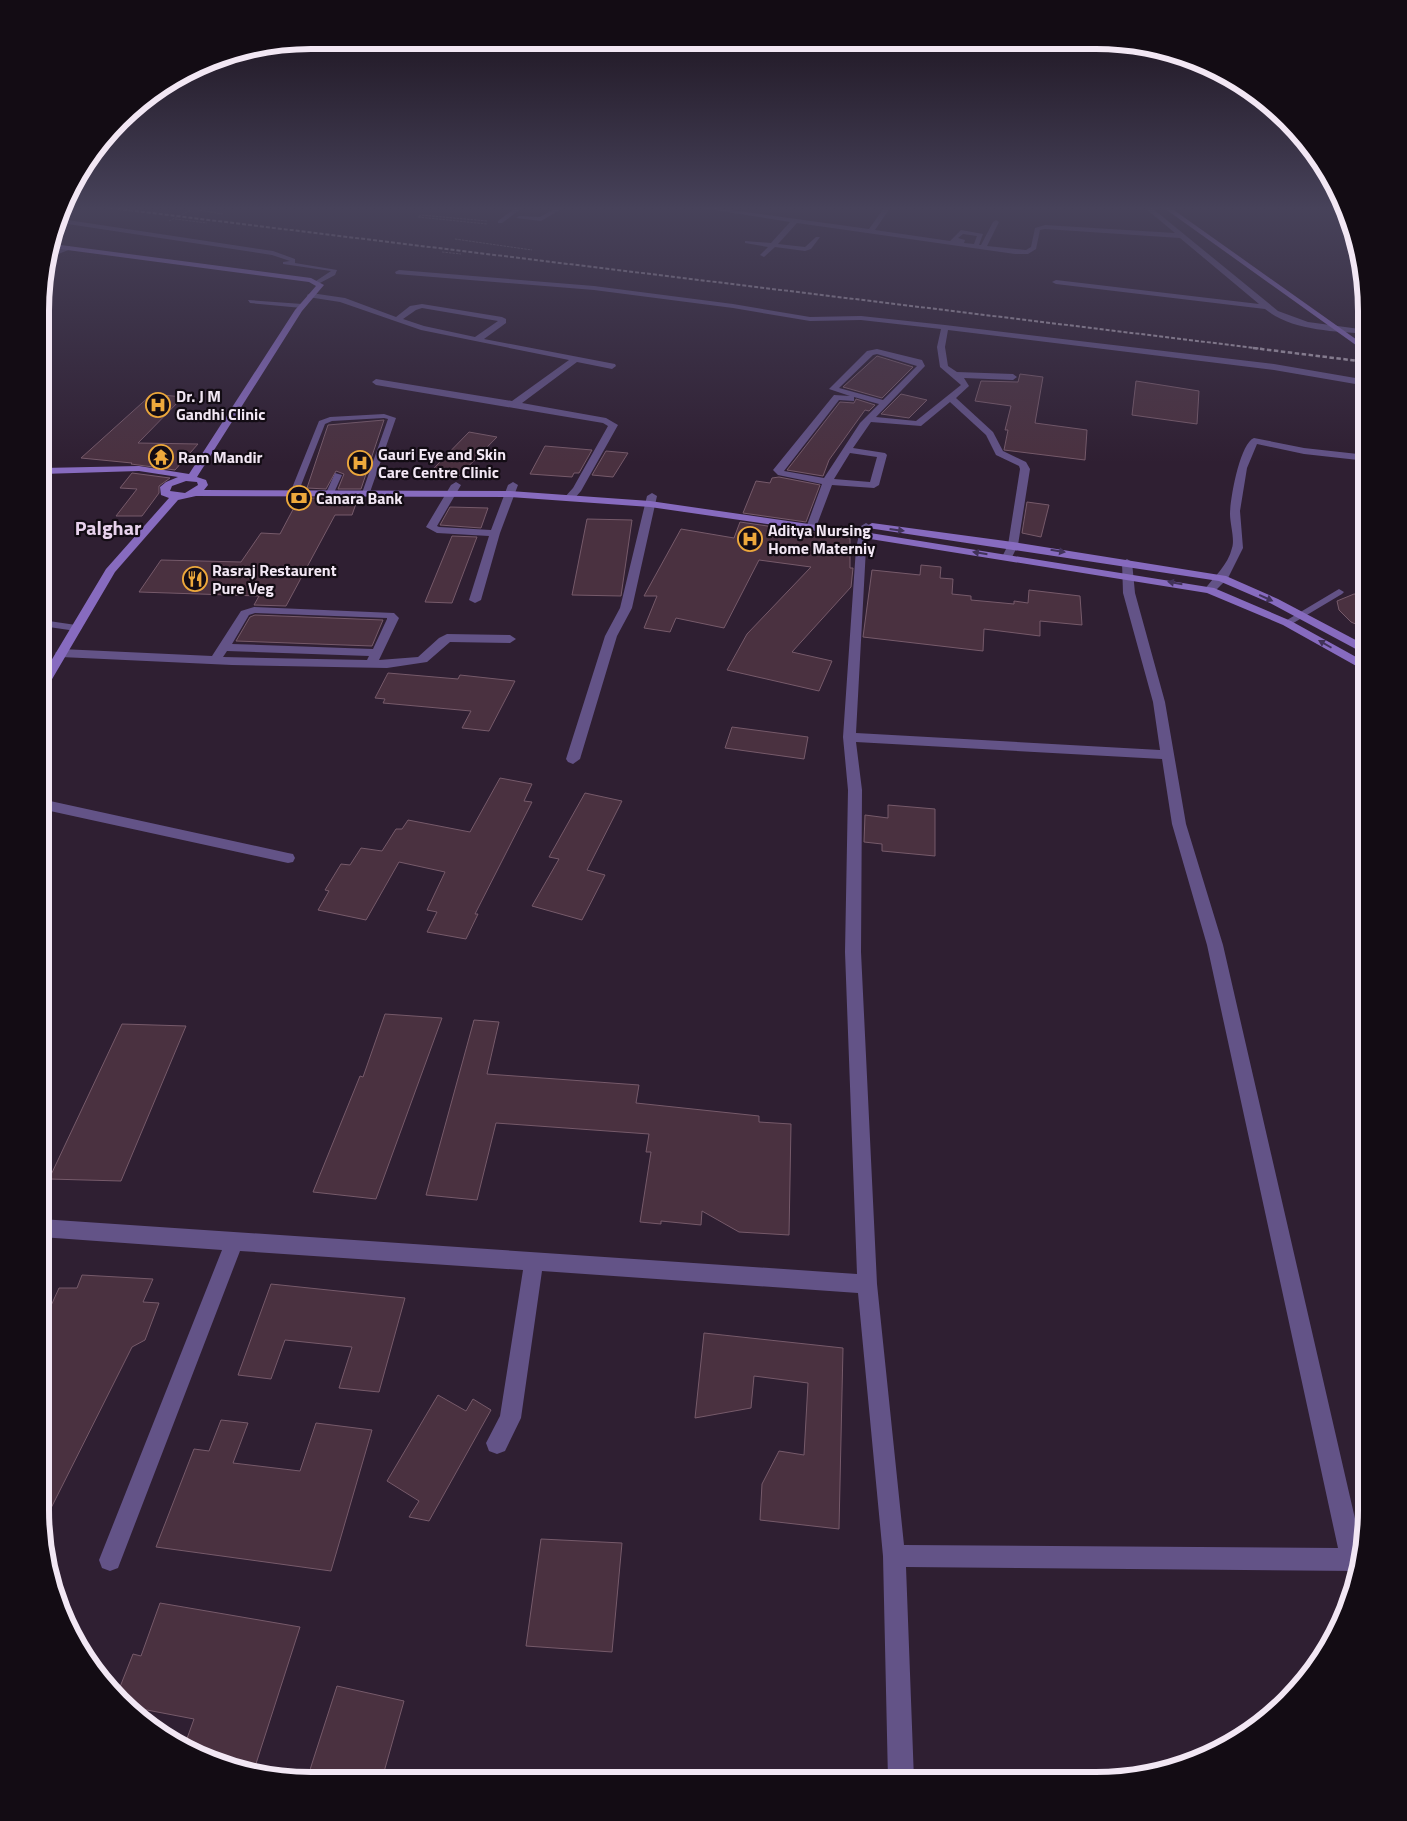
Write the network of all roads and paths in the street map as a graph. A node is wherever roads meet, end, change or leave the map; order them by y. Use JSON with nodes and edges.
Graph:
{"nodes":[{"id":1,"x":632,"y":293,"type":"edge"},
{"id":2,"x":1134,"y":293,"type":"edge"},
{"id":3,"x":1251,"y":293,"type":"edge"},
{"id":4,"x":1286,"y":293,"type":"edge"},
{"id":5,"x":311,"y":295,"type":"joint"},
{"id":6,"x":250,"y":301,"type":"dead end"},
{"id":7,"x":302,"y":306,"type":"junction"},
{"id":8,"x":1268,"y":307,"type":"junction"},
{"id":9,"x":398,"y":319,"type":"junction"},
{"id":10,"x":945,"y":327,"type":"junction"},
{"id":11,"x":1358,"y":331,"type":"edge"},
{"id":12,"x":477,"y":340,"type":"junction"},
{"id":13,"x":1358,"y":345,"type":"edge"},
{"id":14,"x":576,"y":359,"type":"junction"},
{"id":15,"x":612,"y":366,"type":"dead end"},
{"id":16,"x":955,"y":374,"type":"junction"},
{"id":17,"x":1014,"y":378,"type":"dead end"},
{"id":18,"x":1358,"y":381,"type":"edge"},
{"id":19,"x":376,"y":382,"type":"dead end"},
{"id":20,"x":951,"y":398,"type":"junction"},
{"id":21,"x":514,"y":404,"type":"junction"},
{"id":22,"x":884,"y":405,"type":"junction"},
{"id":23,"x":869,"y":419,"type":"junction"},
{"id":24,"x":847,"y":450,"type":"junction"},
{"id":25,"x":1358,"y":457,"type":"edge"},
{"id":26,"x":49,"y":471,"type":"edge"},
{"id":27,"x":191,"y":478,"type":"junction"},
{"id":28,"x":828,"y":482,"type":"junction"},
{"id":29,"x":203,"y":485,"type":"junction"},
{"id":30,"x":369,"y":488,"type":"junction"},
{"id":31,"x":296,"y":489,"type":"junction"},
{"id":32,"x":453,"y":489,"type":"junction"},
{"id":33,"x":511,"y":490,"type":"junction"},
{"id":34,"x":194,"y":493,"type":"junction"},
{"id":35,"x":573,"y":494,"type":"junction"},
{"id":36,"x":175,"y":497,"type":"junction"},
{"id":37,"x":651,"y":500,"type":"junction"},
{"id":38,"x":813,"y":523,"type":"junction"},
{"id":39,"x":865,"y":530,"type":"junction"},
{"id":40,"x":495,"y":533,"type":"junction"},
{"id":41,"x":1013,"y":545,"type":"junction"},
{"id":42,"x":1007,"y":557,"type":"junction"},
{"id":43,"x":1127,"y":568,"type":"junction"},
{"id":44,"x":1222,"y":578,"type":"junction"},
{"id":45,"x":1210,"y":590,"type":"junction"},
{"id":46,"x":1339,"y":592,"type":"dead end"},
{"id":47,"x":474,"y":600,"type":"dead end"},
{"id":48,"x":1300,"y":615,"type":"junction"},
{"id":49,"x":1287,"y":623,"type":"junction"},
{"id":50,"x":49,"y":624,"type":"edge"},
{"id":51,"x":76,"y":628,"type":"junction"},
{"id":52,"x":510,"y":639,"type":"dead end"},
{"id":53,"x":1358,"y":646,"type":"edge"},
{"id":54,"x":223,"y":648,"type":"junction"},
{"id":55,"x":62,"y":653,"type":"junction"},
{"id":56,"x":374,"y":658,"type":"junction"},
{"id":57,"x":216,"y":659,"type":"junction"},
{"id":58,"x":1358,"y":663,"type":"edge"},
{"id":59,"x":49,"y":674,"type":"edge"},
{"id":60,"x":849,"y":737,"type":"junction"},
{"id":61,"x":1168,"y":755,"type":"junction"},
{"id":62,"x":573,"y":759,"type":"dead end"},
{"id":63,"x":49,"y":806,"type":"edge"},
{"id":64,"x":288,"y":858,"type":"dead end"},
{"id":65,"x":49,"y":1229,"type":"edge"},
{"id":66,"x":234,"y":1242,"type":"junction"},
{"id":67,"x":534,"y":1262,"type":"junction"},
{"id":68,"x":867,"y":1284,"type":"junction"},
{"id":69,"x":497,"y":1443,"type":"dead end"},
{"id":70,"x":1355,"y":1553,"type":"edge"},
{"id":71,"x":894,"y":1556,"type":"junction"},
{"id":72,"x":1353,"y":1559,"type":"edge"},
{"id":73,"x":110,"y":1560,"type":"dead end"},
{"id":74,"x":902,"y":1772,"type":"edge"}],
"edges":[{"from":1,"to":10,"type":"street"},
{"from":2,"to":8,"type":"street"},
{"from":3,"to":8,"type":"street"},
{"from":4,"to":13,"type":"street"},
{"from":5,"to":7,"type":"street"},
{"from":5,"to":9,"type":"street"},
{"from":6,"to":7,"type":"lane"},
{"from":7,"to":27,"type":"street"},
{"from":8,"to":11,"type":"street"},
{"from":9,"to":12,"type":"street"},
{"from":9,"to":12,"type":"street"},
{"from":10,"to":16,"type":"street"},
{"from":10,"to":18,"type":"street"},
{"from":12,"to":14,"type":"street"},
{"from":14,"to":15,"type":"street"},
{"from":14,"to":21,"type":"street"},
{"from":16,"to":17,"type":"street"},
{"from":16,"to":20,"type":"street"},
{"from":19,"to":21,"type":"street"},
{"from":20,"to":23,"type":"street"},
{"from":20,"to":41,"type":"street"},
{"from":21,"to":35,"type":"street"},
{"from":22,"to":22,"type":"street"},
{"from":22,"to":23,"type":"street"},
{"from":22,"to":28,"type":"street"},
{"from":23,"to":24,"type":"street"},
{"from":24,"to":28,"type":"street"},
{"from":24,"to":28,"type":"street"},
{"from":25,"to":44,"type":"street"},
{"from":26,"to":27,"type":"street"},
{"from":27,"to":29,"type":"street"},
{"from":27,"to":36,"type":"street"},
{"from":28,"to":38,"type":"street"},
{"from":29,"to":31,"type":"street"},
{"from":29,"to":34,"type":"street"},
{"from":30,"to":31,"type":"street"},
{"from":30,"to":31,"type":"lane"},
{"from":30,"to":32,"type":"street"},
{"from":31,"to":34,"type":"street"},
{"from":32,"to":33,"type":"street"},
{"from":32,"to":40,"type":"street"},
{"from":33,"to":35,"type":"street"},
{"from":33,"to":40,"type":"street"},
{"from":34,"to":36,"type":"street"},
{"from":35,"to":37,"type":"street"},
{"from":36,"to":51,"type":"street"},
{"from":37,"to":38,"type":"street"},
{"from":37,"to":62,"type":"street"},
{"from":38,"to":39,"type":"street"},
{"from":39,"to":41,"type":"street","one_way":true},
{"from":42,"to":39,"type":"street","one_way":true},
{"from":39,"to":60,"type":"street"},
{"from":40,"to":47,"type":"street"},
{"from":41,"to":42,"type":"street"},
{"from":41,"to":43,"type":"street","one_way":true},
{"from":42,"to":43,"type":"street"},
{"from":43,"to":44,"type":"street"},
{"from":45,"to":43,"type":"street","one_way":true},
{"from":43,"to":61,"type":"street"},
{"from":44,"to":45,"type":"street"},
{"from":44,"to":48,"type":"street","one_way":true},
{"from":45,"to":49,"type":"street"},
{"from":46,"to":48,"type":"lane"},
{"from":48,"to":49,"type":"lane"},
{"from":48,"to":53,"type":"street"},
{"from":58,"to":49,"type":"street","one_way":true},
{"from":50,"to":51,"type":"street"},
{"from":51,"to":55,"type":"street"},
{"from":52,"to":56,"type":"street"},
{"from":54,"to":56,"type":"street"},
{"from":54,"to":56,"type":"street"},
{"from":54,"to":57,"type":"street"},
{"from":55,"to":57,"type":"street"},
{"from":55,"to":59,"type":"street"},
{"from":56,"to":57,"type":"street"},
{"from":60,"to":61,"type":"street"},
{"from":60,"to":68,"type":"street"},
{"from":61,"to":70,"type":"street"},
{"from":63,"to":64,"type":"street"},
{"from":65,"to":66,"type":"street"},
{"from":66,"to":67,"type":"street"},
{"from":66,"to":73,"type":"street"},
{"from":67,"to":68,"type":"street"},
{"from":67,"to":69,"type":"street"},
{"from":68,"to":71,"type":"street"},
{"from":71,"to":72,"type":"street"},
{"from":71,"to":74,"type":"street"}]}
